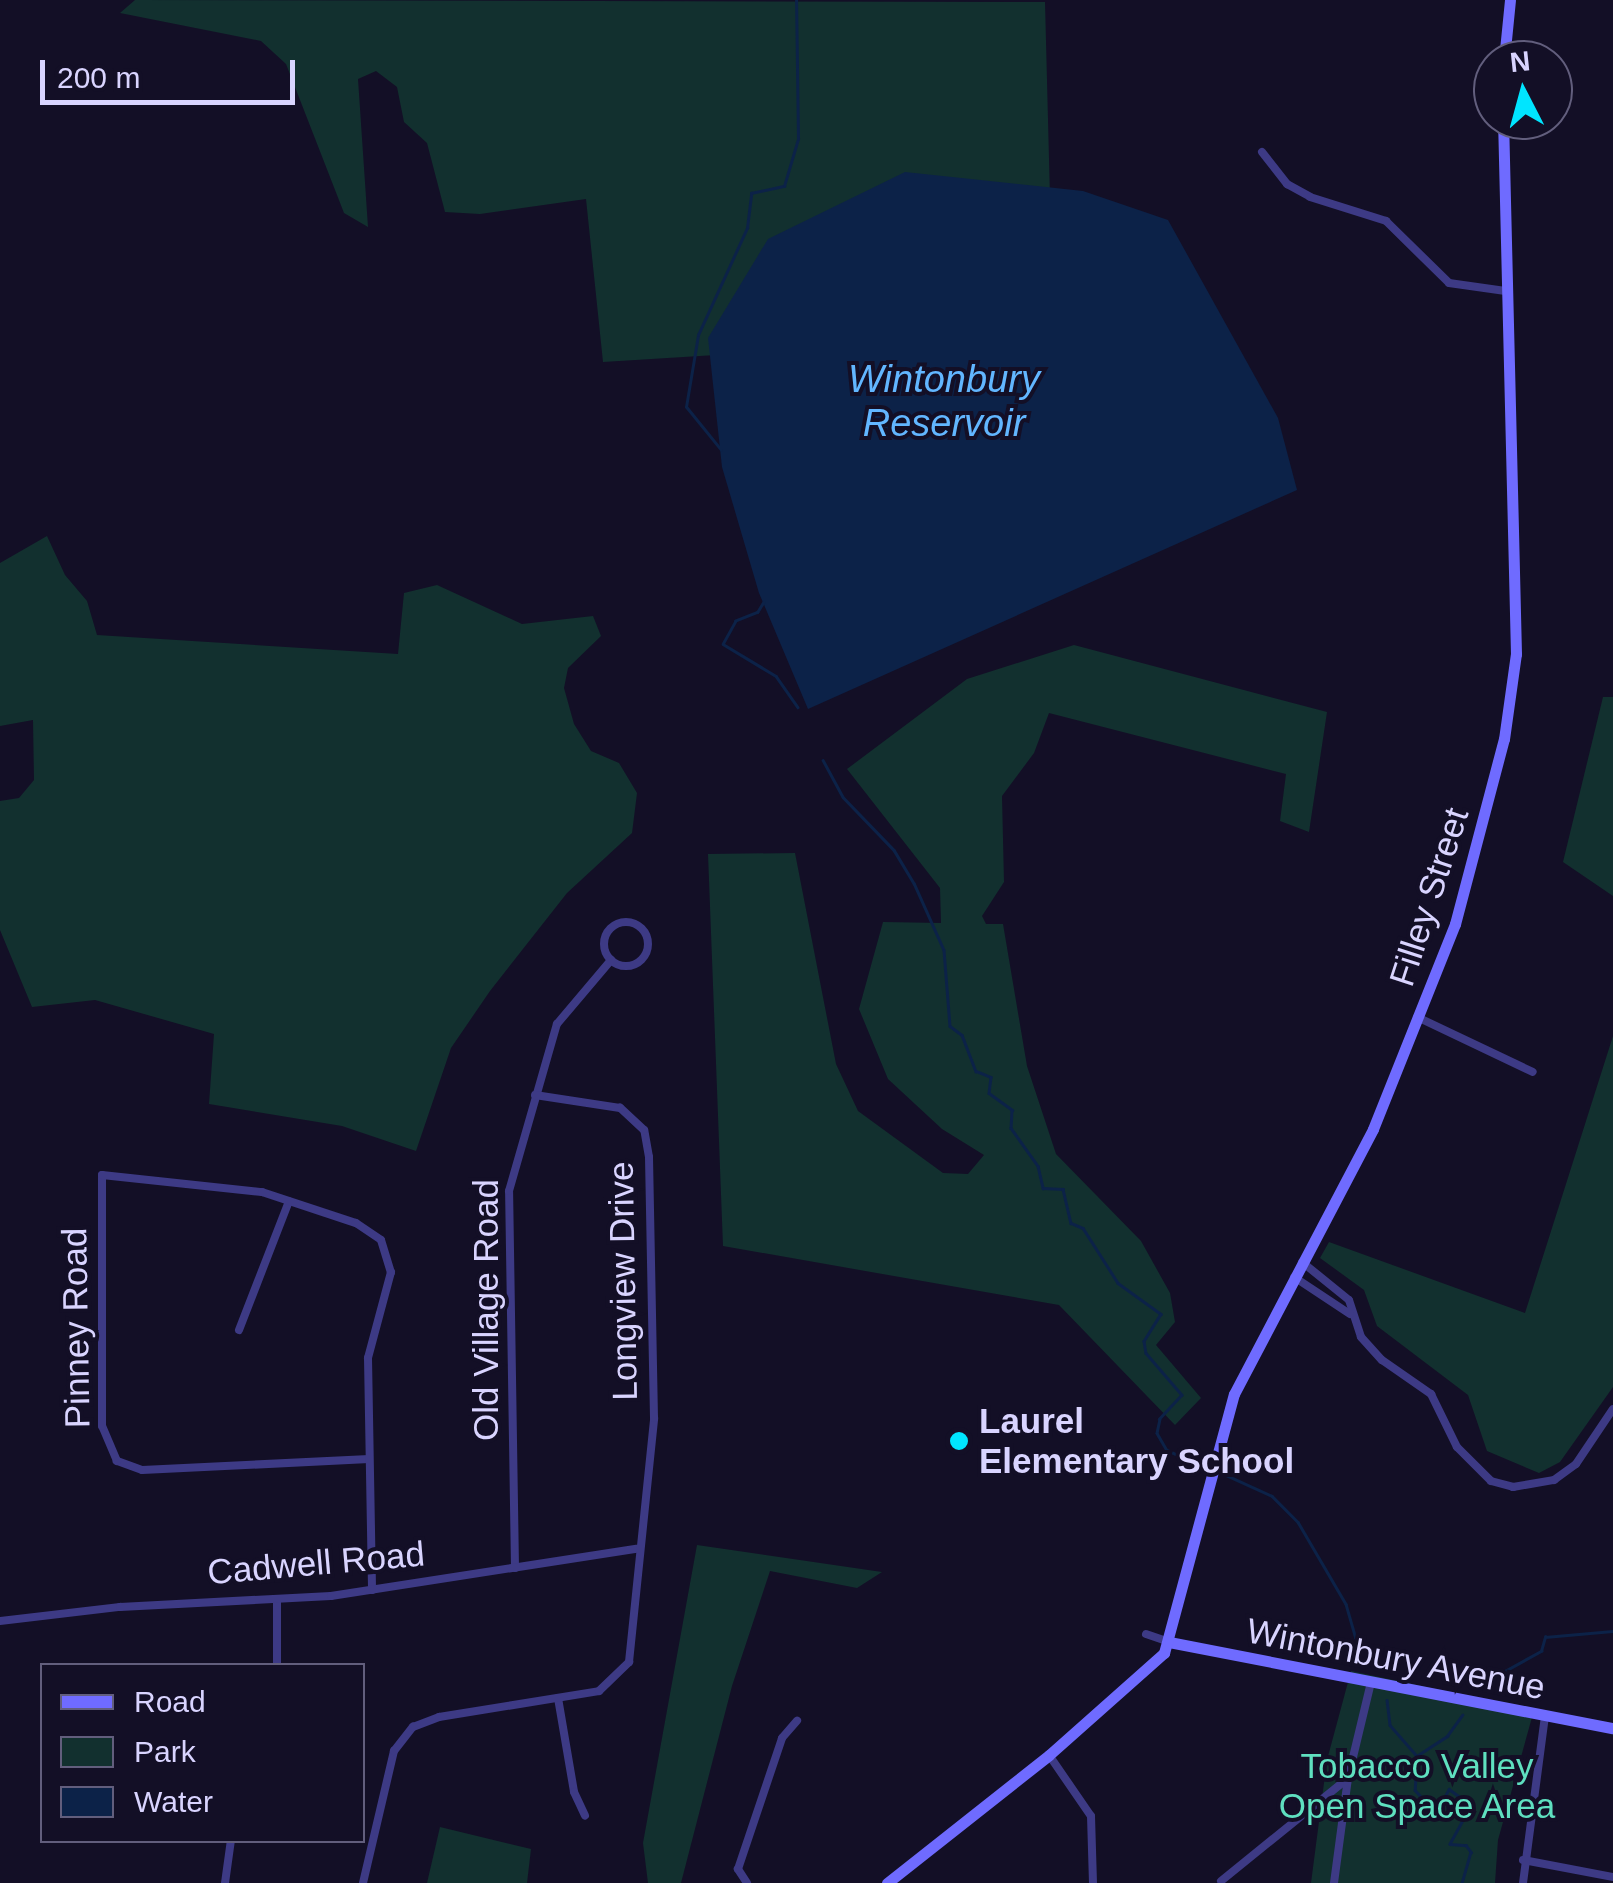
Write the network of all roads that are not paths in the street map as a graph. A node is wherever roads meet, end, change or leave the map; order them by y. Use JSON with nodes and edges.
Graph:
{"nodes":[{"id":1,"x":1510,"y":0,"type":"edge"},
{"id":2,"x":1506,"y":40,"type":"edge"},
{"id":3,"x":1503,"y":140,"type":"edge"},
{"id":4,"x":1262,"y":152,"type":"dead end"},
{"id":5,"x":1505,"y":291,"type":"junction"},
{"id":6,"x":611,"y":960,"type":"junction"},
{"id":7,"x":1417,"y":1017,"type":"junction"},
{"id":8,"x":1533,"y":1072,"type":"dead end"},
{"id":9,"x":535,"y":1095,"type":"junction"},
{"id":10,"x":289,"y":1200,"type":"junction"},
{"id":11,"x":1302,"y":1262,"type":"junction"},
{"id":12,"x":1294,"y":1278,"type":"junction"},
{"id":13,"x":1354,"y":1317,"type":"junction"},
{"id":14,"x":239,"y":1330,"type":"dead end"},
{"id":15,"x":1613,"y":1410,"type":"edge"},
{"id":16,"x":370,"y":1460,"type":"junction"},
{"id":17,"x":636,"y":1549,"type":"junction"},
{"id":18,"x":515,"y":1568,"type":"junction"},
{"id":19,"x":372,"y":1590,"type":"junction"},
{"id":20,"x":276,"y":1600,"type":"junction"},
{"id":21,"x":0,"y":1621,"type":"edge"},
{"id":22,"x":1146,"y":1634,"type":"dead end"},
{"id":23,"x":1169,"y":1642,"type":"junction"},
{"id":24,"x":277,"y":1663,"type":"edge"},
{"id":25,"x":1371,"y":1682,"type":"junction"},
{"id":26,"x":558,"y":1698,"type":"junction"},
{"id":27,"x":1545,"y":1714,"type":"junction"},
{"id":28,"x":797,"y":1721,"type":"dead end"},
{"id":29,"x":1613,"y":1728,"type":"edge"},
{"id":30,"x":1049,"y":1755,"type":"junction"},
{"id":31,"x":1348,"y":1778,"type":"junction"},
{"id":32,"x":585,"y":1816,"type":"dead end"},
{"id":33,"x":231,"y":1843,"type":"edge"},
{"id":34,"x":1523,"y":1860,"type":"junction"},
{"id":35,"x":1613,"y":1878,"type":"edge"},
{"id":36,"x":1221,"y":1882,"type":"edge"},
{"id":37,"x":225,"y":1883,"type":"edge"},
{"id":38,"x":363,"y":1883,"type":"edge"},
{"id":39,"x":747,"y":1883,"type":"edge"},
{"id":40,"x":887,"y":1883,"type":"edge"},
{"id":41,"x":1093,"y":1883,"type":"edge"},
{"id":42,"x":1334,"y":1883,"type":"edge"},
{"id":43,"x":1522,"y":1883,"type":"edge"}],
"edges":[{"from":1,"to":2,"type":"street"},
{"from":3,"to":5,"type":"street","name":"Filley Street"},
{"from":4,"to":5,"type":"street"},
{"from":5,"to":7,"type":"street","name":"Filley Street"},
{"from":6,"to":6,"type":"street","name":"Old Village Road"},
{"from":6,"to":9,"type":"street","name":"Old Village Road"},
{"from":7,"to":8,"type":"street"},
{"from":7,"to":11,"type":"street","name":"Filley Street"},
{"from":9,"to":17,"type":"street","name":"Longview Drive"},
{"from":9,"to":18,"type":"street","name":"Old Village Road"},
{"from":10,"to":14,"type":"street"},
{"from":10,"to":16,"type":"street"},
{"from":10,"to":16,"type":"street","name":"Pinney Road"},
{"from":11,"to":12,"type":"street","name":"Filley Street"},
{"from":11,"to":13,"type":"street"},
{"from":12,"to":13,"type":"street"},
{"from":12,"to":23,"type":"street","name":"Filley Street"},
{"from":13,"to":15,"type":"street"},
{"from":16,"to":19,"type":"street"},
{"from":17,"to":18,"type":"street","name":"Cadwell Road"},
{"from":17,"to":26,"type":"street","name":"Longview Drive"},
{"from":18,"to":19,"type":"street","name":"Cadwell Road"},
{"from":19,"to":20,"type":"street","name":"Cadwell Road"},
{"from":20,"to":21,"type":"street","name":"Cadwell Road"},
{"from":20,"to":24,"type":"street"},
{"from":22,"to":23,"type":"street","name":"Wintonbury Avenue"},
{"from":23,"to":25,"type":"street","name":"Wintonbury Avenue"},
{"from":23,"to":30,"type":"street"},
{"from":25,"to":27,"type":"street","name":"Wintonbury Avenue"},
{"from":25,"to":31,"type":"street"},
{"from":26,"to":32,"type":"street"},
{"from":26,"to":38,"type":"street","name":"Longview Drive"},
{"from":27,"to":29,"type":"street","name":"Wintonbury Avenue"},
{"from":27,"to":34,"type":"street"},
{"from":28,"to":39,"type":"street"},
{"from":30,"to":40,"type":"street"},
{"from":30,"to":41,"type":"street"},
{"from":31,"to":36,"type":"street"},
{"from":31,"to":42,"type":"street"},
{"from":33,"to":37,"type":"street"},
{"from":34,"to":35,"type":"street"},
{"from":34,"to":43,"type":"street"}]}
